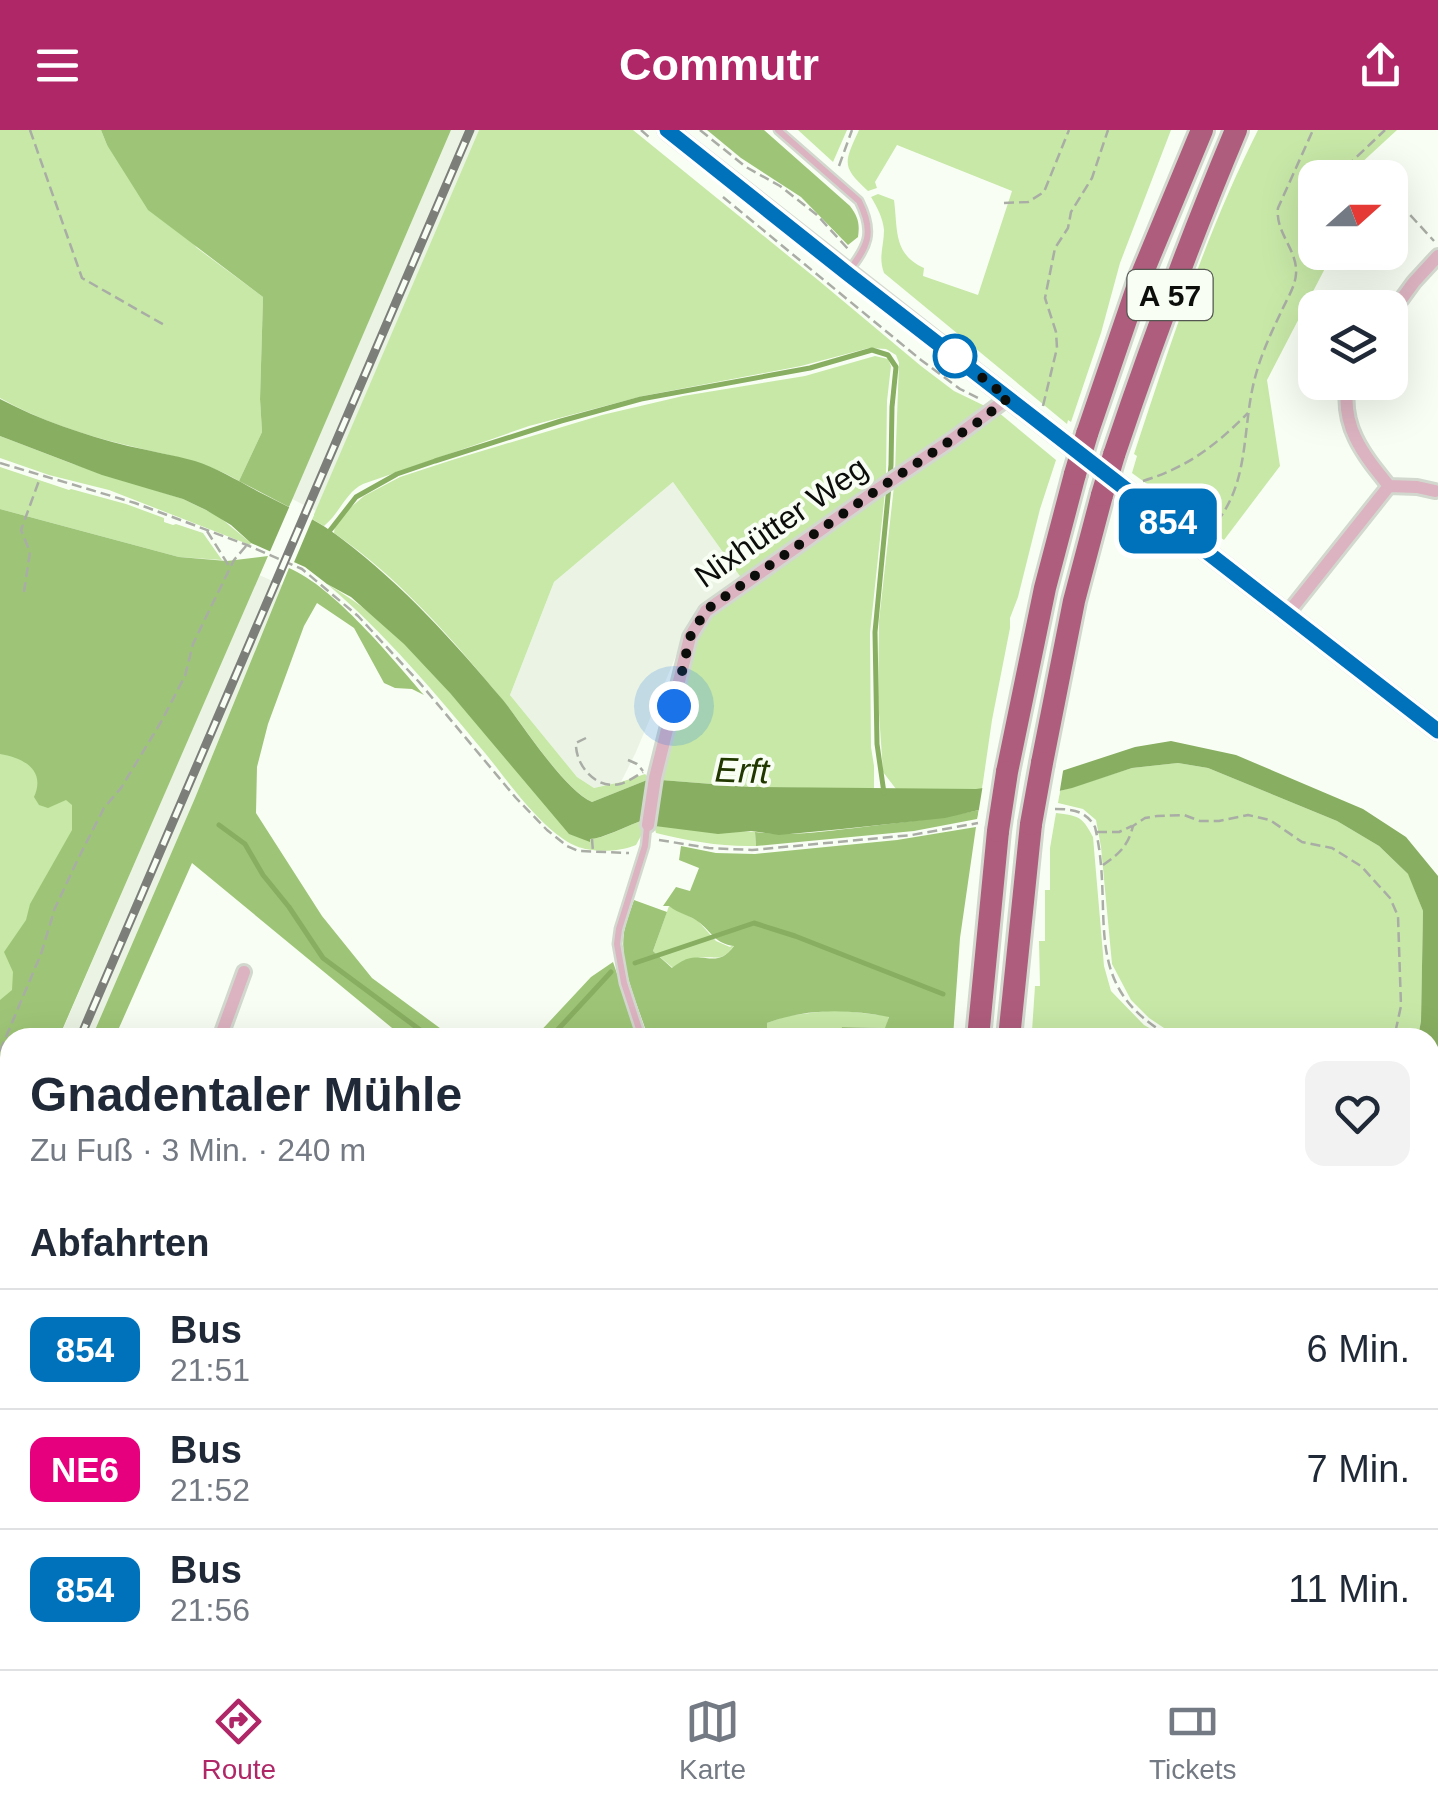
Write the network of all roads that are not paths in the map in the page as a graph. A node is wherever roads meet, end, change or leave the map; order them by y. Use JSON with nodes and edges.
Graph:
{"nodes":[{"id":1,"x":667,"y":130,"type":"edge"},
{"id":2,"x":778,"y":130,"type":"edge"},
{"id":3,"x":1202,"y":130,"type":"edge"},
{"id":4,"x":1236,"y":130,"type":"edge"},
{"id":5,"x":1438,"y":256,"type":"edge"},
{"id":6,"x":848,"y":274,"type":"junction"},
{"id":7,"x":1408,"y":290,"type":"edge"},
{"id":8,"x":1008,"y":398,"type":"junction"},
{"id":9,"x":1347,"y":400,"type":"edge"},
{"id":10,"x":1389,"y":486,"type":"junction"},
{"id":11,"x":1435,"y":491,"type":"dead end"},
{"id":12,"x":1288,"y":613,"type":"junction"},
{"id":13,"x":1438,"y":730,"type":"edge"},
{"id":14,"x":648,"y":825,"type":"joint"},
{"id":15,"x":244,"y":972,"type":"dead end"},
{"id":16,"x":224,"y":1028,"type":"edge"},
{"id":17,"x":639,"y":1028,"type":"edge"},
{"id":18,"x":978,"y":1028,"type":"edge"},
{"id":19,"x":1010,"y":1028,"type":"edge"}],
"edges":[{"from":1,"to":6,"type":"main road"},
{"from":2,"to":6,"type":"lane"},
{"from":3,"to":18,"type":"highway","number":"A 57","bridge":true},
{"from":4,"to":19,"type":"highway","number":"A 57","bridge":true},
{"from":5,"to":7,"type":"street"},
{"from":6,"to":8,"type":"main road"},
{"from":8,"to":12,"type":"main road"},
{"from":8,"to":14,"type":"street","name":"Nixhütter Weg"},
{"from":9,"to":10,"type":"street"},
{"from":10,"to":11,"type":"street"},
{"from":10,"to":12,"type":"street"},
{"from":12,"to":13,"type":"main road"},
{"from":14,"to":17,"type":"lane","name":"Nixhütter Weg"},
{"from":15,"to":16,"type":"street"}]}
